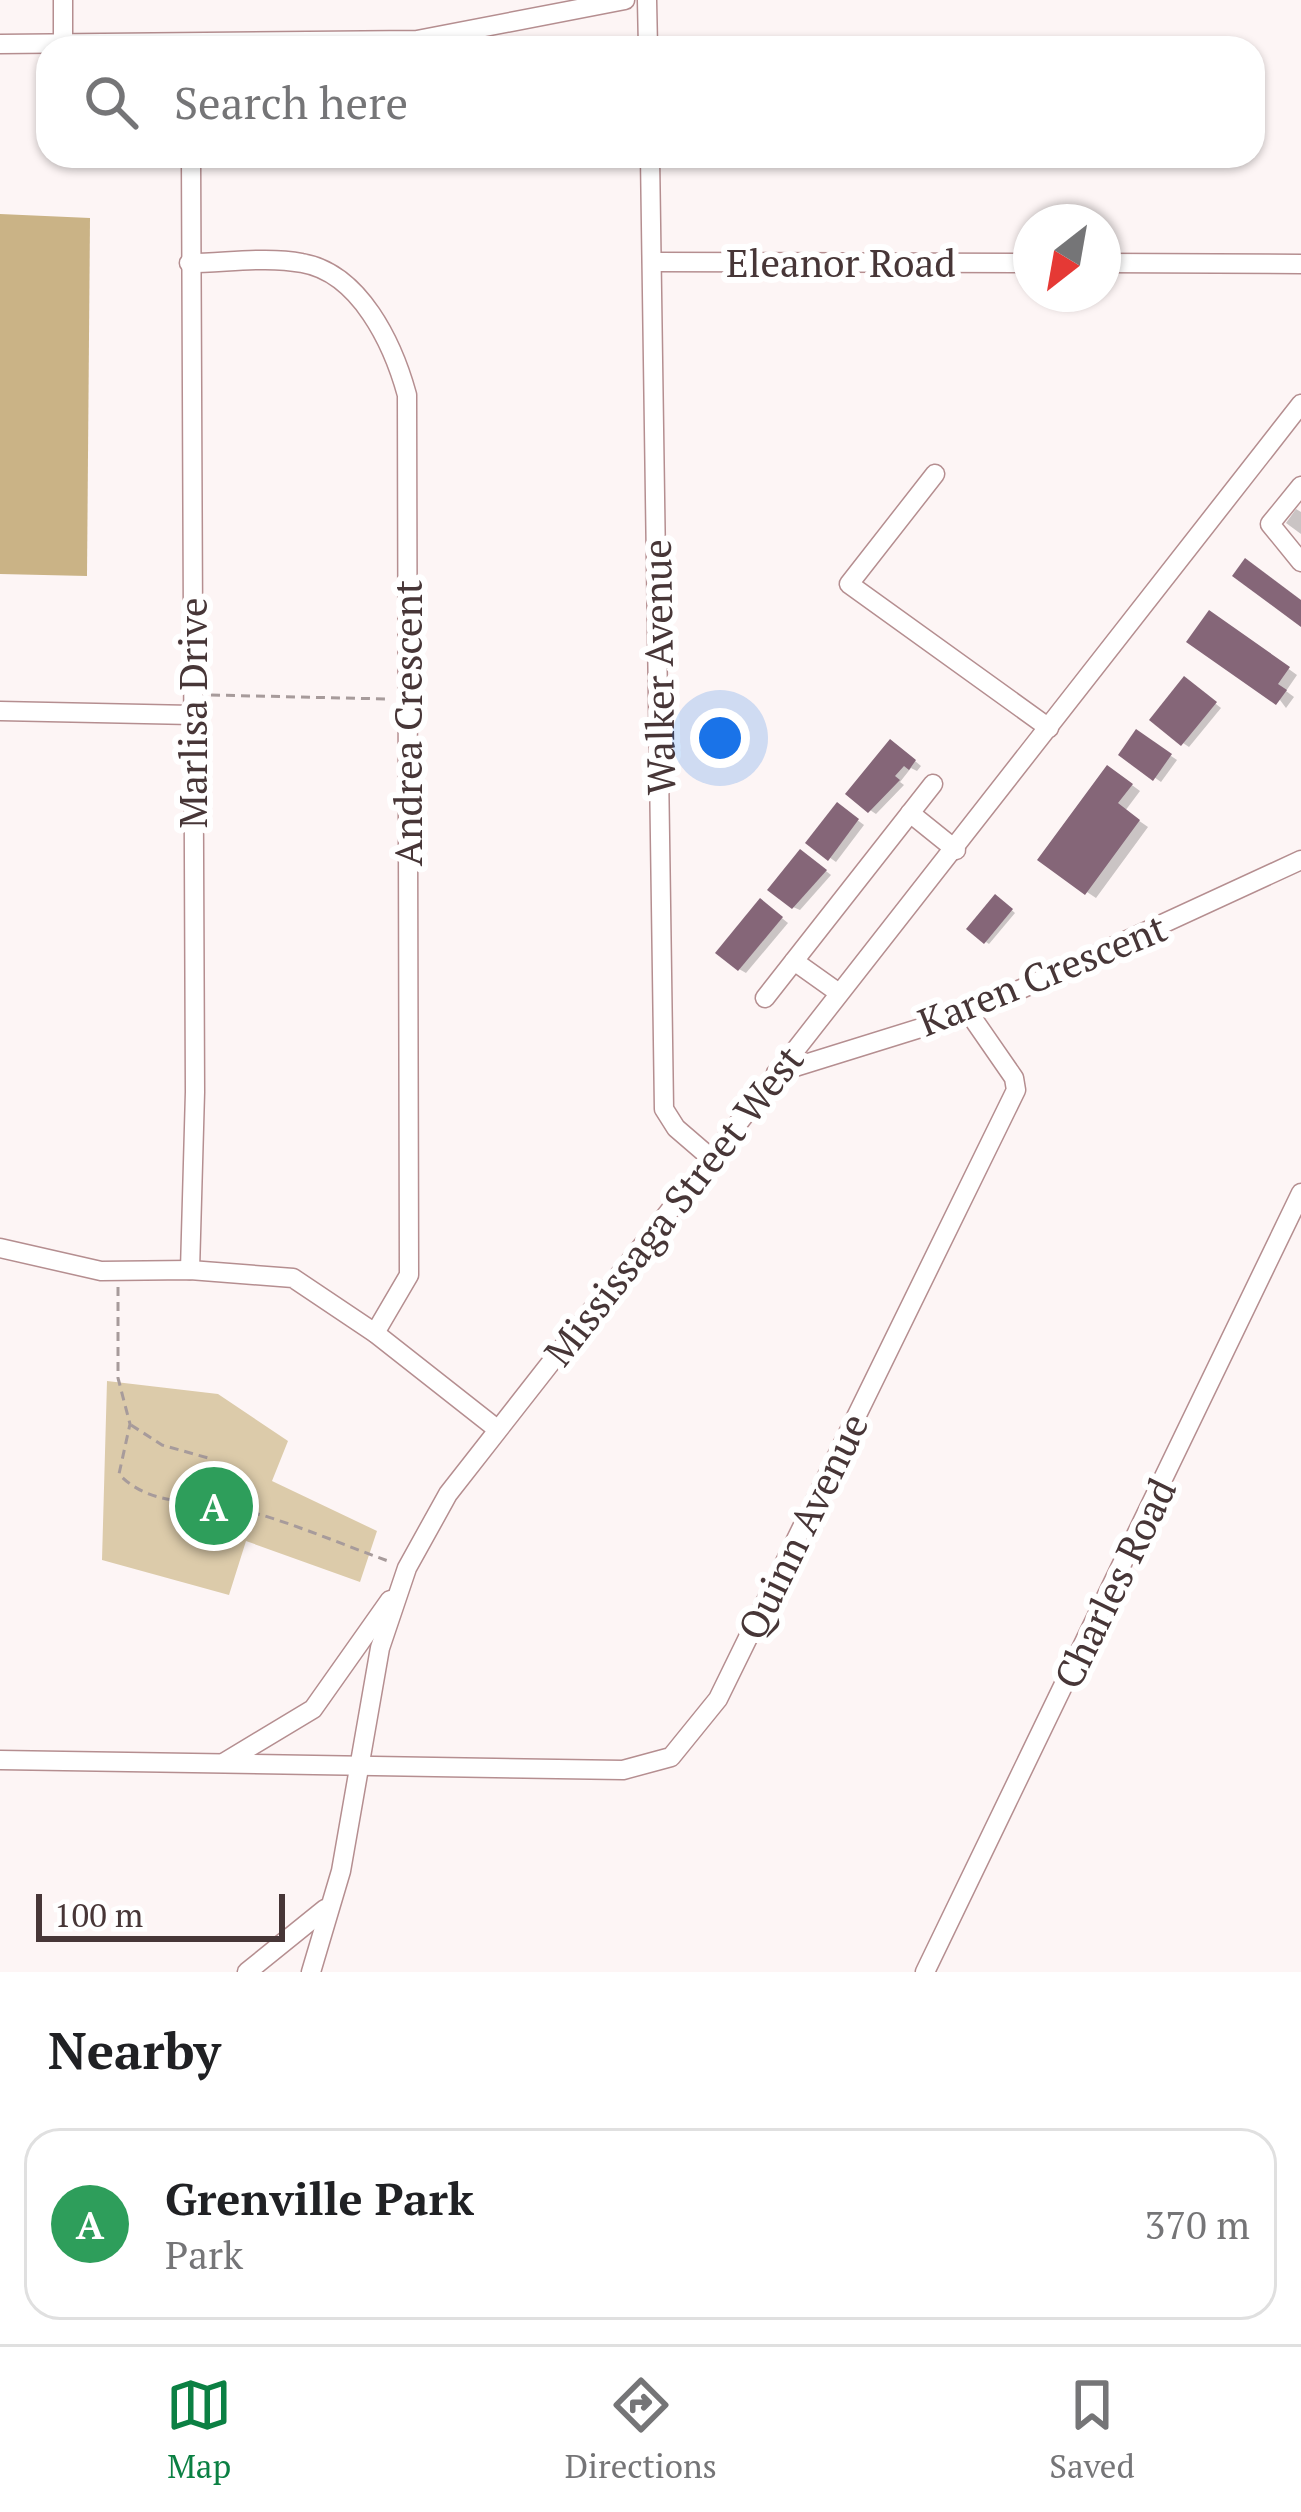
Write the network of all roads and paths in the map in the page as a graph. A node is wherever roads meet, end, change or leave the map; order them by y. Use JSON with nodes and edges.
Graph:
{"nodes":[{"id":1,"x":63,"y":0,"type":"edge"},
{"id":2,"x":625,"y":0,"type":"edge"},
{"id":3,"x":647,"y":0,"type":"edge"},
{"id":4,"x":63,"y":36,"type":"edge"},
{"id":5,"x":438,"y":36,"type":"edge"},
{"id":6,"x":648,"y":36,"type":"edge"},
{"id":7,"x":0,"y":44,"type":"edge"},
{"id":8,"x":36,"y":45,"type":"edge"},
{"id":9,"x":190,"y":168,"type":"edge"},
{"id":10,"x":650,"y":168,"type":"edge"},
{"id":11,"x":652,"y":262,"type":"junction"},
{"id":12,"x":189,"y":263,"type":"junction"},
{"id":13,"x":1013,"y":263,"type":"edge"},
{"id":14,"x":1121,"y":263,"type":"edge"},
{"id":15,"x":1301,"y":264,"type":"edge"},
{"id":16,"x":1301,"y":404,"type":"edge"},
{"id":17,"x":935,"y":474,"type":"dead end"},
{"id":18,"x":1301,"y":486,"type":"edge"},
{"id":19,"x":1301,"y":562,"type":"edge"},
{"id":20,"x":407,"y":699,"type":"junction"},
{"id":21,"x":192,"y":705,"type":"junction"},
{"id":22,"x":0,"y":711,"type":"edge"},
{"id":23,"x":1049,"y":728,"type":"junction"},
{"id":24,"x":933,"y":784,"type":"dead end"},
{"id":25,"x":910,"y":813,"type":"junction"},
{"id":26,"x":956,"y":850,"type":"junction"},
{"id":27,"x":1301,"y":860,"type":"edge"},
{"id":28,"x":794,"y":961,"type":"junction"},
{"id":29,"x":839,"y":993,"type":"junction"},
{"id":30,"x":764,"y":998,"type":"dead end"},
{"id":31,"x":969,"y":1012,"type":"junction"},
{"id":32,"x":776,"y":1072,"type":"junction"},
{"id":33,"x":712,"y":1159,"type":"junction"},
{"id":34,"x":1301,"y":1193,"type":"edge"},
{"id":35,"x":0,"y":1247,"type":"edge"},
{"id":36,"x":190,"y":1270,"type":"junction"},
{"id":37,"x":118,"y":1272,"type":"junction"},
{"id":38,"x":375,"y":1333,"type":"junction"},
{"id":39,"x":130,"y":1424,"type":"junction"},
{"id":40,"x":496,"y":1429,"type":"junction"},
{"id":41,"x":258,"y":1515,"type":"junction"},
{"id":42,"x":405,"y":1575,"type":"junction"},
{"id":43,"x":0,"y":1760,"type":"edge"},
{"id":44,"x":220,"y":1764,"type":"junction"},
{"id":45,"x":362,"y":1767,"type":"junction"},
{"id":46,"x":325,"y":1909,"type":"junction"},
{"id":47,"x":247,"y":1972,"type":"edge"},
{"id":48,"x":311,"y":1972,"type":"edge"},
{"id":49,"x":925,"y":1972,"type":"edge"}],
"edges":[{"from":1,"to":4,"type":"street"},
{"from":2,"to":5,"type":"street"},
{"from":3,"to":6,"type":"street"},
{"from":7,"to":8,"type":"street"},
{"from":9,"to":12,"type":"street","name":"Marlisa Drive"},
{"from":10,"to":11,"type":"street","name":"Walker Avenue"},
{"from":11,"to":13,"type":"street","name":"Eleanor Road"},
{"from":11,"to":33,"type":"street","name":"Walker Avenue"},
{"from":12,"to":20,"type":"street","name":"Andrea Crescent"},
{"from":12,"to":21,"type":"street","name":"Marlisa Drive"},
{"from":14,"to":15,"type":"street"},
{"from":16,"to":23,"type":"street","name":"Mississaga Street West"},
{"from":17,"to":23,"type":"street"},
{"from":18,"to":19,"type":"street"},
{"from":20,"to":21,"type":"path"},
{"from":20,"to":38,"type":"street","name":"Andrea Crescent"},
{"from":21,"to":22,"type":"street"},
{"from":21,"to":36,"type":"street","name":"Marlisa Drive"},
{"from":23,"to":26,"type":"street","name":"Mississaga Street West"},
{"from":24,"to":25,"type":"street"},
{"from":25,"to":26,"type":"street"},
{"from":25,"to":28,"type":"street"},
{"from":26,"to":29,"type":"street","name":"Mississaga Street West"},
{"from":27,"to":31,"type":"street","name":"Karen Crescent"},
{"from":28,"to":29,"type":"street"},
{"from":28,"to":30,"type":"street"},
{"from":29,"to":32,"type":"street","name":"Mississaga Street West"},
{"from":31,"to":32,"type":"street","name":"Karen Crescent"},
{"from":31,"to":45,"type":"street","name":"Quinn Avenue"},
{"from":32,"to":33,"type":"street","name":"Mississaga Street West"},
{"from":33,"to":40,"type":"street","name":"Mississaga Street West"},
{"from":34,"to":49,"type":"street","name":"Charles Road"},
{"from":35,"to":37,"type":"street"},
{"from":36,"to":37,"type":"street"},
{"from":36,"to":38,"type":"street"},
{"from":37,"to":39,"type":"path"},
{"from":38,"to":40,"type":"street"},
{"from":39,"to":41,"type":"path"},
{"from":39,"to":41,"type":"path"},
{"from":40,"to":42,"type":"street","name":"Mississaga Street West"},
{"from":41,"to":42,"type":"path"},
{"from":42,"to":44,"type":"street"},
{"from":42,"to":45,"type":"street","name":"Mississaga Street West"},
{"from":43,"to":44,"type":"street"},
{"from":44,"to":45,"type":"street"},
{"from":45,"to":46,"type":"street","name":"Mississaga Street West"},
{"from":46,"to":47,"type":"street"},
{"from":46,"to":48,"type":"street","name":"Mississaga Street West"}]}
